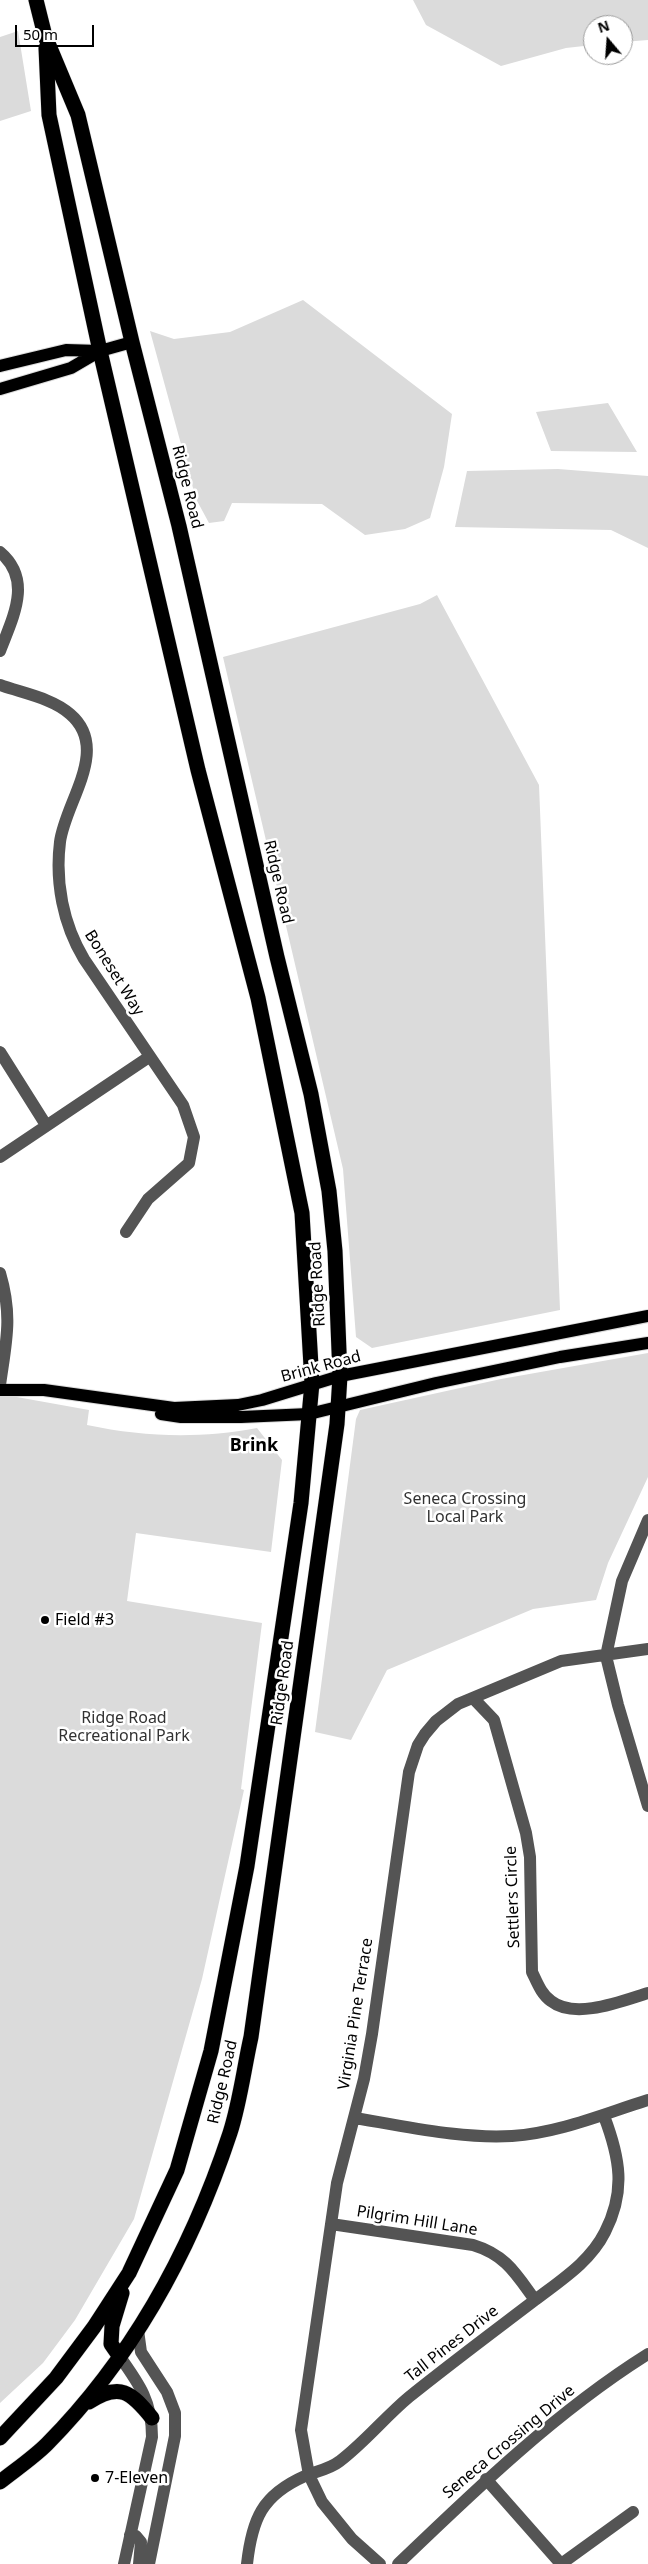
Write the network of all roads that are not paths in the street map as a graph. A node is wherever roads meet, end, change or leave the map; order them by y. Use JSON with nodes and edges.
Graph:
{"nodes":[{"id":1,"x":36,"y":0,"type":"edge"},
{"id":2,"x":45,"y":36,"type":"junction"},
{"id":3,"x":132,"y":342,"type":"junction"},
{"id":4,"x":100,"y":351,"type":"junction"},
{"id":5,"x":0,"y":366,"type":"edge"},
{"id":6,"x":0,"y":389,"type":"edge"},
{"id":7,"x":0,"y":552,"type":"edge"},
{"id":8,"x":0,"y":651,"type":"edge"},
{"id":9,"x":0,"y":685,"type":"edge"},
{"id":10,"x":0,"y":1052,"type":"edge"},
{"id":11,"x":149,"y":1057,"type":"junction"},
{"id":12,"x":46,"y":1125,"type":"junction"},
{"id":13,"x":0,"y":1157,"type":"edge"},
{"id":14,"x":126,"y":1232,"type":"dead end"},
{"id":15,"x":0,"y":1273,"type":"edge"},
{"id":16,"x":648,"y":1316,"type":"edge"},
{"id":17,"x":648,"y":1343,"type":"edge"},
{"id":18,"x":340,"y":1376,"type":"junction"},
{"id":19,"x":312,"y":1383,"type":"junction"},
{"id":20,"x":0,"y":1385,"type":"edge"},
{"id":21,"x":0,"y":1390,"type":"edge"},
{"id":22,"x":339,"y":1407,"type":"junction"},
{"id":23,"x":309,"y":1414,"type":"junction"},
{"id":24,"x":648,"y":1520,"type":"edge"},
{"id":25,"x":648,"y":1649,"type":"edge"},
{"id":26,"x":606,"y":1656,"type":"junction"},
{"id":27,"x":473,"y":1698,"type":"junction"},
{"id":28,"x":648,"y":1806,"type":"edge"},
{"id":29,"x":648,"y":1993,"type":"edge"},
{"id":30,"x":648,"y":2100,"type":"edge"},
{"id":31,"x":604,"y":2116,"type":"junction"},
{"id":32,"x":354,"y":2118,"type":"junction"},
{"id":33,"x":332,"y":2224,"type":"junction"},
{"id":34,"x":129,"y":2273,"type":"junction"},
{"id":35,"x":535,"y":2300,"type":"junction"},
{"id":36,"x":138,"y":2330,"type":"junction"},
{"id":37,"x":648,"y":2354,"type":"edge"},
{"id":38,"x":120,"y":2358,"type":"junction"},
{"id":39,"x":78,"y":2409,"type":"junction"},
{"id":40,"x":152,"y":2418,"type":"junction"},
{"id":41,"x":0,"y":2438,"type":"edge"},
{"id":42,"x":309,"y":2475,"type":"junction"},
{"id":43,"x":486,"y":2479,"type":"junction"},
{"id":44,"x":0,"y":2482,"type":"edge"},
{"id":45,"x":633,"y":2512,"type":"dead end"},
{"id":46,"x":130,"y":2535,"type":"junction"},
{"id":47,"x":124,"y":2564,"type":"edge"},
{"id":48,"x":139,"y":2564,"type":"edge"},
{"id":49,"x":149,"y":2564,"type":"edge"},
{"id":50,"x":247,"y":2564,"type":"edge"},
{"id":51,"x":380,"y":2564,"type":"edge"},
{"id":52,"x":398,"y":2564,"type":"edge"},
{"id":53,"x":561,"y":2564,"type":"edge"}],
"edges":[{"from":1,"to":2,"type":"highway","name":"Ridge Road"},
{"from":2,"to":3,"type":"highway","name":"Ridge Road"},
{"from":2,"to":4,"type":"highway","name":"Ridge Road"},
{"from":3,"to":4,"type":"main road"},
{"from":3,"to":18,"type":"highway","name":"Ridge Road"},
{"from":4,"to":5,"type":"main road"},
{"from":4,"to":6,"type":"main road"},
{"from":4,"to":19,"type":"highway","name":"Ridge Road"},
{"from":7,"to":8,"type":"street"},
{"from":9,"to":11,"type":"street","name":"Boneset Way"},
{"from":10,"to":12,"type":"street"},
{"from":11,"to":12,"type":"street"},
{"from":11,"to":14,"type":"street","name":"Boneset Way"},
{"from":12,"to":13,"type":"street"},
{"from":15,"to":20,"type":"street"},
{"from":16,"to":18,"type":"main road","name":"Brink Road"},
{"from":17,"to":22,"type":"main road","name":"Brink Road"},
{"from":18,"to":19,"type":"main road","name":"Brink Road"},
{"from":18,"to":22,"type":"highway","name":"Ridge Road"},
{"from":19,"to":21,"type":"main road","name":"Brink Road"},
{"from":19,"to":23,"type":"highway","name":"Ridge Road"},
{"from":21,"to":23,"type":"main road","name":"Brink Road"},
{"from":22,"to":23,"type":"main road","name":"Brink Road"},
{"from":22,"to":36,"type":"highway","name":"Ridge Road"},
{"from":23,"to":34,"type":"highway","name":"Ridge Road"},
{"from":24,"to":26,"type":"street"},
{"from":25,"to":26,"type":"street","name":"Virginia Pine Terrace"},
{"from":26,"to":27,"type":"street","name":"Virginia Pine Terrace"},
{"from":26,"to":28,"type":"street"},
{"from":27,"to":29,"type":"street","name":"Settlers Circle"},
{"from":27,"to":32,"type":"street","name":"Virginia Pine Terrace"},
{"from":30,"to":31,"type":"street"},
{"from":31,"to":32,"type":"street"},
{"from":31,"to":35,"type":"street","name":"Tall Pines Drive"},
{"from":32,"to":33,"type":"street","name":"Virginia Pine Terrace"},
{"from":33,"to":35,"type":"street","name":"Pilgrim Hill Lane"},
{"from":33,"to":42,"type":"street","name":"Virginia Pine Terrace"},
{"from":34,"to":38,"type":"highway"},
{"from":34,"to":41,"type":"highway","name":"Ridge Road"},
{"from":35,"to":42,"type":"street","name":"Tall Pines Drive"},
{"from":36,"to":38,"type":"highway","name":"Ridge Road"},
{"from":36,"to":49,"type":"street"},
{"from":37,"to":43,"type":"street","name":"Seneca Crossing Drive"},
{"from":38,"to":39,"type":"highway","name":"Ridge Road"},
{"from":38,"to":40,"type":"street"},
{"from":39,"to":40,"type":"highway"},
{"from":39,"to":44,"type":"highway","name":"Ridge Road"},
{"from":40,"to":46,"type":"street"},
{"from":42,"to":50,"type":"street","name":"Tall Pines Drive"},
{"from":42,"to":51,"type":"street","name":"Virginia Pine Terrace"},
{"from":43,"to":52,"type":"street","name":"Seneca Crossing Drive"},
{"from":43,"to":53,"type":"street"},
{"from":45,"to":53,"type":"street"},
{"from":46,"to":47,"type":"street"},
{"from":46,"to":48,"type":"street"}]}
